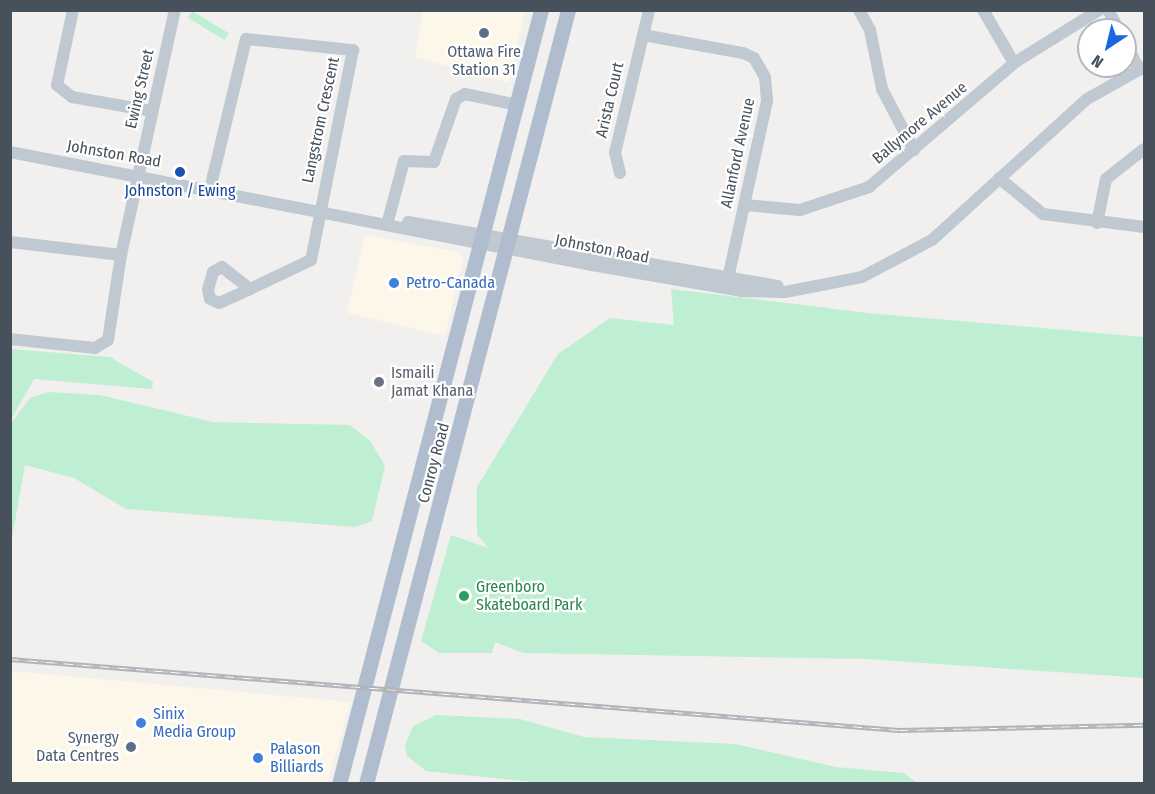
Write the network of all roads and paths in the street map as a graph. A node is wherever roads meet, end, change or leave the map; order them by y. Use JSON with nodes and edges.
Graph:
{"nodes":[{"id":1,"x":73,"y":10,"type":"edge"},
{"id":2,"x":175,"y":10,"type":"edge"},
{"id":3,"x":541,"y":10,"type":"edge"},
{"id":4,"x":568,"y":10,"type":"edge"},
{"id":5,"x":649,"y":10,"type":"edge"},
{"id":6,"x":859,"y":10,"type":"edge"},
{"id":7,"x":983,"y":10,"type":"edge"},
{"id":8,"x":1099,"y":10,"type":"edge"},
{"id":9,"x":643,"y":35,"type":"junction"},
{"id":10,"x":529,"y":60,"type":"junction"},
{"id":11,"x":1014,"y":63,"type":"junction"},
{"id":12,"x":555,"y":65,"type":"junction"},
{"id":13,"x":1142,"y":68,"type":"edge"},
{"id":14,"x":518,"y":105,"type":"junction"},
{"id":15,"x":151,"y":111,"type":"junction"},
{"id":16,"x":1144,"y":149,"type":"edge"},
{"id":17,"x":914,"y":150,"type":"junction"},
{"id":18,"x":10,"y":152,"type":"edge"},
{"id":19,"x":620,"y":173,"type":"dead end"},
{"id":20,"x":136,"y":175,"type":"junction"},
{"id":21,"x":999,"y":178,"type":"junction"},
{"id":22,"x":210,"y":189,"type":"junction"},
{"id":23,"x":744,"y":205,"type":"junction"},
{"id":24,"x":318,"y":210,"type":"junction"},
{"id":25,"x":388,"y":221,"type":"junction"},
{"id":26,"x":1097,"y":223,"type":"junction"},
{"id":27,"x":1144,"y":227,"type":"edge"},
{"id":28,"x":484,"y":237,"type":"junction"},
{"id":29,"x":10,"y":242,"type":"edge"},
{"id":30,"x":511,"y":243,"type":"junction"},
{"id":31,"x":121,"y":255,"type":"junction"},
{"id":32,"x":727,"y":283,"type":"junction"},
{"id":33,"x":250,"y":289,"type":"dead end"},
{"id":34,"x":10,"y":339,"type":"edge"},
{"id":35,"x":339,"y":783,"type":"edge"},
{"id":36,"x":366,"y":783,"type":"edge"}],
"edges":[{"from":1,"to":15,"type":"street"},
{"from":2,"to":15,"type":"street","name":"Ewing Street"},
{"from":3,"to":10,"type":"main road","name":"Conroy Road"},
{"from":4,"to":12,"type":"main road","name":"Conroy Road"},
{"from":5,"to":9,"type":"street"},
{"from":6,"to":17,"type":"street"},
{"from":7,"to":11,"type":"street"},
{"from":8,"to":11,"type":"street","name":"Ballymore Avenue"},
{"from":9,"to":19,"type":"street","name":"Arista Court"},
{"from":9,"to":23,"type":"street","name":"Allanford Avenue"},
{"from":10,"to":12,"type":"main road"},
{"from":10,"to":14,"type":"main road","name":"Conroy Road"},
{"from":11,"to":17,"type":"street","name":"Ballymore Avenue"},
{"from":12,"to":30,"type":"main road","name":"Conroy Road"},
{"from":13,"to":21,"type":"street","name":"Johnston Road"},
{"from":14,"to":25,"type":"street"},
{"from":14,"to":28,"type":"main road","name":"Conroy Road"},
{"from":15,"to":20,"type":"street","name":"Ewing Street"},
{"from":16,"to":26,"type":"street"},
{"from":17,"to":23,"type":"street","name":"Ballymore Avenue"},
{"from":18,"to":20,"type":"street","name":"Johnston Road"},
{"from":20,"to":22,"type":"street","name":"Johnston Road"},
{"from":20,"to":31,"type":"street","name":"Ewing Street"},
{"from":21,"to":26,"type":"street"},
{"from":21,"to":32,"type":"street","name":"Johnston Road"},
{"from":22,"to":24,"type":"street","name":"Johnston Road"},
{"from":22,"to":24,"type":"street","name":"Langstrom Crescent"},
{"from":23,"to":32,"type":"street","name":"Allanford Avenue"},
{"from":24,"to":25,"type":"street","name":"Johnston Road"},
{"from":24,"to":33,"type":"street"},
{"from":25,"to":28,"type":"street","name":"Johnston Road"},
{"from":26,"to":27,"type":"street"},
{"from":28,"to":30,"type":"street","name":"Johnston Road"},
{"from":28,"to":35,"type":"main road","name":"Conroy Road"},
{"from":29,"to":31,"type":"street"},
{"from":30,"to":32,"type":"street","name":"Johnston Road"},
{"from":30,"to":36,"type":"main road","name":"Conroy Road"},
{"from":31,"to":34,"type":"street","name":"Ewing Street"}]}
